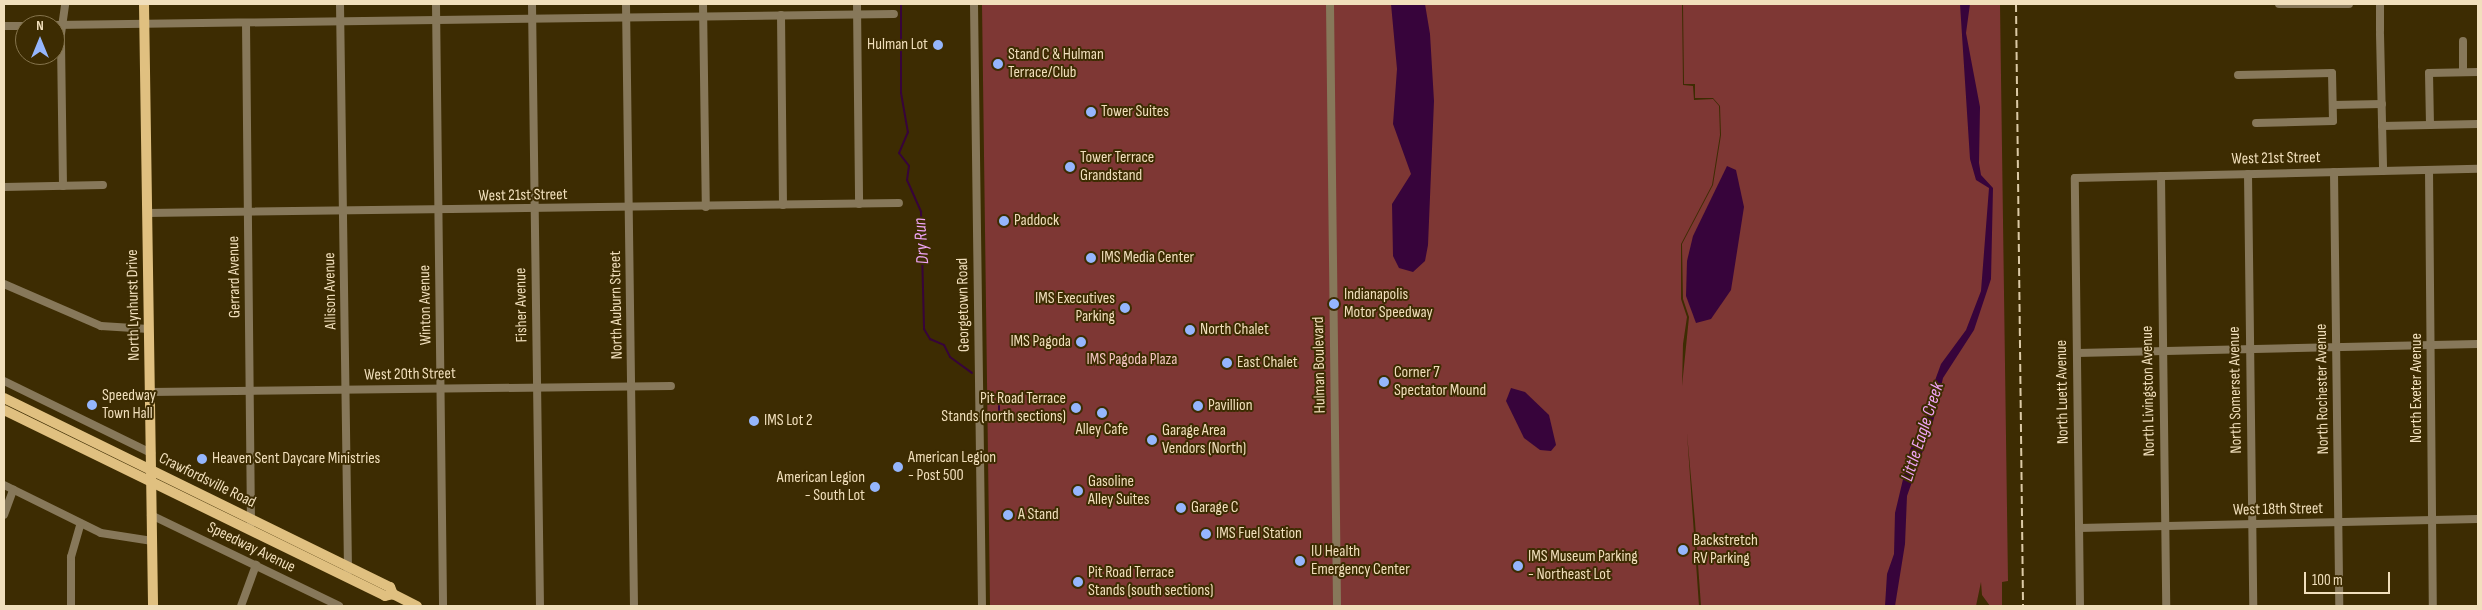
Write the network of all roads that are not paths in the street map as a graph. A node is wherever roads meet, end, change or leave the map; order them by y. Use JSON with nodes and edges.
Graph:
{"nodes":[{"id":1,"x":144,"y":4,"type":"edge"},
{"id":2,"x":340,"y":4,"type":"edge"},
{"id":3,"x":436,"y":4,"type":"edge"},
{"id":4,"x":532,"y":4,"type":"edge"},
{"id":5,"x":626,"y":4,"type":"edge"},
{"id":6,"x":703,"y":4,"type":"edge"},
{"id":7,"x":857,"y":4,"type":"edge"},
{"id":8,"x":974,"y":4,"type":"edge"},
{"id":9,"x":1330,"y":4,"type":"edge"},
{"id":10,"x":2279,"y":4,"type":"edge"},
{"id":11,"x":2349,"y":4,"type":"edge"},
{"id":12,"x":2380,"y":4,"type":"edge"},
{"id":13,"x":857,"y":14,"type":"junction"},
{"id":14,"x":894,"y":14,"type":"dead end"},
{"id":15,"x":781,"y":15,"type":"junction"},
{"id":16,"x":703,"y":16,"type":"junction"},
{"id":17,"x":626,"y":18,"type":"junction"},
{"id":18,"x":532,"y":19,"type":"junction"},
{"id":19,"x":436,"y":20,"type":"junction"},
{"id":20,"x":341,"y":22,"type":"junction"},
{"id":21,"x":246,"y":23,"type":"junction"},
{"id":22,"x":144,"y":24,"type":"junction"},
{"id":23,"x":65,"y":25,"type":"edge"},
{"id":24,"x":2463,"y":42,"type":"dead end"},
{"id":25,"x":60,"y":65,"type":"edge"},
{"id":26,"x":2463,"y":72,"type":"junction"},
{"id":27,"x":2478,"y":72,"type":"edge"},
{"id":28,"x":2238,"y":75,"type":"dead end"},
{"id":29,"x":2382,"y":104,"type":"junction"},
{"id":30,"x":2332,"y":105,"type":"junction"},
{"id":31,"x":2256,"y":123,"type":"dead end"},
{"id":32,"x":2478,"y":124,"type":"edge"},
{"id":33,"x":2430,"y":125,"type":"junction"},
{"id":34,"x":2382,"y":126,"type":"junction"},
{"id":35,"x":2478,"y":169,"type":"edge"},
{"id":36,"x":2429,"y":170,"type":"junction"},
{"id":37,"x":2383,"y":171,"type":"junction"},
{"id":38,"x":2334,"y":172,"type":"junction"},
{"id":39,"x":2248,"y":174,"type":"junction"},
{"id":40,"x":2161,"y":176,"type":"junction"},
{"id":41,"x":2075,"y":178,"type":"joint"},
{"id":42,"x":103,"y":185,"type":"dead end"},
{"id":43,"x":62,"y":186,"type":"junction"},
{"id":44,"x":4,"y":187,"type":"edge"},
{"id":45,"x":899,"y":203,"type":"dead end"},
{"id":46,"x":859,"y":204,"type":"junction"},
{"id":47,"x":783,"y":205,"type":"junction"},
{"id":48,"x":706,"y":207,"type":"junction"},
{"id":49,"x":630,"y":208,"type":"junction"},
{"id":50,"x":534,"y":209,"type":"junction"},
{"id":51,"x":439,"y":210,"type":"junction"},
{"id":52,"x":344,"y":211,"type":"junction"},
{"id":53,"x":248,"y":212,"type":"junction"},
{"id":54,"x":147,"y":213,"type":"junction"},
{"id":55,"x":4,"y":284,"type":"edge"},
{"id":56,"x":149,"y":329,"type":"junction"},
{"id":57,"x":2478,"y":344,"type":"edge"},
{"id":58,"x":2431,"y":345,"type":"junction"},
{"id":59,"x":2336,"y":347,"type":"junction"},
{"id":60,"x":2250,"y":349,"type":"junction"},
{"id":61,"x":2162,"y":352,"type":"junction"},
{"id":62,"x":2077,"y":353,"type":"junction"},
{"id":63,"x":4,"y":381,"type":"edge"},
{"id":64,"x":632,"y":386,"type":"junction"},
{"id":65,"x":671,"y":386,"type":"dead end"},
{"id":66,"x":536,"y":387,"type":"junction"},
{"id":67,"x":441,"y":388,"type":"junction"},
{"id":68,"x":346,"y":389,"type":"junction"},
{"id":69,"x":250,"y":390,"type":"junction"},
{"id":70,"x":150,"y":392,"type":"junction"},
{"id":71,"x":4,"y":398,"type":"edge"},
{"id":72,"x":4,"y":410,"type":"edge"},
{"id":73,"x":151,"y":453,"type":"junction"},
{"id":74,"x":151,"y":470,"type":"junction"},
{"id":75,"x":151,"y":482,"type":"junction"},
{"id":76,"x":4,"y":485,"type":"edge"},
{"id":77,"x":14,"y":490,"type":"junction"},
{"id":78,"x":4,"y":515,"type":"edge"},
{"id":79,"x":152,"y":515,"type":"junction"},
{"id":80,"x":252,"y":519,"type":"junction"},
{"id":81,"x":2478,"y":519,"type":"edge"},
{"id":82,"x":2432,"y":520,"type":"junction"},
{"id":83,"x":2338,"y":522,"type":"junction"},
{"id":84,"x":81,"y":523,"type":"junction"},
{"id":85,"x":2252,"y":524,"type":"junction"},
{"id":86,"x":2165,"y":526,"type":"junction"},
{"id":87,"x":2079,"y":528,"type":"junction"},
{"id":88,"x":252,"y":531,"type":"junction"},
{"id":89,"x":152,"y":541,"type":"junction"},
{"id":90,"x":256,"y":566,"type":"junction"},
{"id":91,"x":348,"y":566,"type":"junction"},
{"id":92,"x":348,"y":578,"type":"junction"},
{"id":93,"x":393,"y":594,"type":"junction"},
{"id":94,"x":71,"y":606,"type":"edge"},
{"id":95,"x":153,"y":606,"type":"edge"},
{"id":96,"x":241,"y":606,"type":"edge"},
{"id":97,"x":339,"y":606,"type":"edge"},
{"id":98,"x":417,"y":606,"type":"edge"},
{"id":99,"x":443,"y":606,"type":"edge"},
{"id":100,"x":540,"y":606,"type":"edge"},
{"id":101,"x":634,"y":606,"type":"edge"},
{"id":102,"x":982,"y":606,"type":"edge"},
{"id":103,"x":1337,"y":606,"type":"edge"},
{"id":104,"x":2080,"y":606,"type":"edge"},
{"id":105,"x":2166,"y":606,"type":"edge"},
{"id":106,"x":2252,"y":606,"type":"edge"},
{"id":107,"x":2339,"y":606,"type":"edge"},
{"id":108,"x":2433,"y":606,"type":"edge"}],
"edges":[{"from":1,"to":22,"type":"main road","name":"North Lynhurst Drive"},
{"from":2,"to":20,"type":"street","name":"Allison Avenue"},
{"from":3,"to":19,"type":"street","name":"Winton Avenue"},
{"from":4,"to":18,"type":"street","name":"Fisher Avenue"},
{"from":5,"to":17,"type":"street","name":"North Auburn Street"},
{"from":6,"to":16,"type":"street"},
{"from":7,"to":13,"type":"street"},
{"from":8,"to":102,"type":"street","name":"Georgetown Road"},
{"from":9,"to":103,"type":"street","name":"Hulman Boulevard"},
{"from":10,"to":11,"type":"street"},
{"from":12,"to":29,"type":"street"},
{"from":13,"to":14,"type":"street"},
{"from":13,"to":15,"type":"street"},
{"from":13,"to":46,"type":"street"},
{"from":15,"to":16,"type":"street"},
{"from":15,"to":47,"type":"street"},
{"from":16,"to":17,"type":"street"},
{"from":16,"to":48,"type":"street"},
{"from":17,"to":18,"type":"street"},
{"from":17,"to":49,"type":"street","name":"North Auburn Street"},
{"from":18,"to":19,"type":"street"},
{"from":18,"to":50,"type":"street","name":"Fisher Avenue"},
{"from":19,"to":20,"type":"street"},
{"from":19,"to":51,"type":"street","name":"Winton Avenue"},
{"from":20,"to":21,"type":"street"},
{"from":20,"to":52,"type":"street","name":"Allison Avenue"},
{"from":21,"to":22,"type":"street"},
{"from":21,"to":53,"type":"street","name":"Gerrard Avenue"},
{"from":22,"to":23,"type":"street"},
{"from":22,"to":54,"type":"main road","name":"North Lynhurst Drive"},
{"from":24,"to":26,"type":"street"},
{"from":25,"to":43,"type":"street"},
{"from":26,"to":27,"type":"street"},
{"from":26,"to":33,"type":"street"},
{"from":28,"to":30,"type":"street"},
{"from":29,"to":30,"type":"street"},
{"from":29,"to":34,"type":"street"},
{"from":30,"to":31,"type":"street"},
{"from":32,"to":33,"type":"street"},
{"from":33,"to":34,"type":"street"},
{"from":34,"to":37,"type":"street"},
{"from":35,"to":36,"type":"street","name":"West 21st Street"},
{"from":36,"to":37,"type":"street","name":"West 21st Street"},
{"from":36,"to":58,"type":"street","name":"North Exeter Avenue"},
{"from":37,"to":38,"type":"street","name":"West 21st Street"},
{"from":38,"to":39,"type":"street","name":"West 21st Street"},
{"from":38,"to":59,"type":"street","name":"North Rochester Avenue"},
{"from":39,"to":40,"type":"street","name":"West 21st Street"},
{"from":39,"to":60,"type":"street","name":"North Somerset Avenue"},
{"from":40,"to":41,"type":"street","name":"West 21st Street"},
{"from":40,"to":61,"type":"street","name":"North Livingston Avenue"},
{"from":41,"to":62,"type":"street","name":"North Luett Avenue"},
{"from":42,"to":43,"type":"street"},
{"from":43,"to":44,"type":"street"},
{"from":45,"to":46,"type":"street","name":"West 21st Street"},
{"from":46,"to":47,"type":"street","name":"West 21st Street"},
{"from":47,"to":48,"type":"street","name":"West 21st Street"},
{"from":48,"to":49,"type":"street","name":"West 21st Street"},
{"from":49,"to":50,"type":"street","name":"West 21st Street"},
{"from":49,"to":64,"type":"street","name":"North Auburn Street"},
{"from":50,"to":51,"type":"street","name":"West 21st Street"},
{"from":50,"to":66,"type":"street","name":"Fisher Avenue"},
{"from":51,"to":52,"type":"street","name":"West 21st Street"},
{"from":51,"to":67,"type":"street","name":"Winton Avenue"},
{"from":52,"to":53,"type":"street","name":"West 21st Street"},
{"from":52,"to":68,"type":"street","name":"Allison Avenue"},
{"from":53,"to":54,"type":"street","name":"West 21st Street"},
{"from":53,"to":69,"type":"street","name":"Gerrard Avenue"},
{"from":54,"to":56,"type":"main road","name":"North Lynhurst Drive"},
{"from":55,"to":56,"type":"street"},
{"from":56,"to":70,"type":"main road","name":"North Lynhurst Drive"},
{"from":57,"to":58,"type":"street"},
{"from":58,"to":59,"type":"street"},
{"from":58,"to":82,"type":"street","name":"North Exeter Avenue"},
{"from":59,"to":60,"type":"street"},
{"from":59,"to":83,"type":"street","name":"North Rochester Avenue"},
{"from":60,"to":61,"type":"street"},
{"from":60,"to":85,"type":"street","name":"North Somerset Avenue"},
{"from":61,"to":62,"type":"street"},
{"from":61,"to":86,"type":"street","name":"North Livingston Avenue"},
{"from":62,"to":87,"type":"street","name":"North Luett Avenue"},
{"from":63,"to":73,"type":"street","name":"Crawfordsville Road"},
{"from":64,"to":65,"type":"street","name":"West 20th Street"},
{"from":64,"to":66,"type":"street","name":"West 20th Street"},
{"from":64,"to":101,"type":"street","name":"North Auburn Street"},
{"from":66,"to":67,"type":"street","name":"West 20th Street"},
{"from":66,"to":100,"type":"street","name":"Fisher Avenue"},
{"from":67,"to":68,"type":"street","name":"West 20th Street"},
{"from":67,"to":99,"type":"street","name":"Winton Avenue"},
{"from":68,"to":69,"type":"street","name":"West 20th Street"},
{"from":68,"to":91,"type":"street","name":"Allison Avenue"},
{"from":69,"to":70,"type":"street","name":"West 20th Street"},
{"from":69,"to":80,"type":"street","name":"Gerrard Avenue"},
{"from":70,"to":73,"type":"main road","name":"North Lynhurst Drive"},
{"from":71,"to":74,"type":"main road","name":"Crawfordsville Road"},
{"from":72,"to":75,"type":"main road","name":"Crawfordsville Road"},
{"from":73,"to":74,"type":"main road","name":"North Lynhurst Drive"},
{"from":74,"to":75,"type":"main road","name":"North Lynhurst Drive"},
{"from":74,"to":80,"type":"main road","name":"Crawfordsville Road"},
{"from":75,"to":79,"type":"main road","name":"North Lynhurst Drive"},
{"from":75,"to":88,"type":"main road","name":"Crawfordsville Road"},
{"from":76,"to":77,"type":"street"},
{"from":77,"to":78,"type":"street"},
{"from":77,"to":84,"type":"street"},
{"from":79,"to":89,"type":"main road","name":"North Lynhurst Drive"},
{"from":79,"to":90,"type":"street","name":"Speedway Avenue"},
{"from":80,"to":88,"type":"street","name":"Gerrard Avenue"},
{"from":80,"to":91,"type":"main road","name":"Crawfordsville Road"},
{"from":81,"to":82,"type":"street","name":"West 18th Street"},
{"from":82,"to":83,"type":"street","name":"West 18th Street"},
{"from":82,"to":108,"type":"street","name":"North Exeter Avenue"},
{"from":83,"to":85,"type":"street","name":"West 18th Street"},
{"from":83,"to":107,"type":"street","name":"North Rochester Avenue"},
{"from":84,"to":89,"type":"street"},
{"from":84,"to":94,"type":"street"},
{"from":85,"to":86,"type":"street","name":"West 18th Street"},
{"from":85,"to":106,"type":"street","name":"North Somerset Avenue"},
{"from":86,"to":87,"type":"street","name":"West 18th Street"},
{"from":86,"to":105,"type":"street","name":"North Livingston Avenue"},
{"from":87,"to":104,"type":"street","name":"North Luett Avenue"},
{"from":88,"to":92,"type":"main road","name":"Crawfordsville Road"},
{"from":89,"to":95,"type":"main road","name":"North Lynhurst Drive"},
{"from":90,"to":96,"type":"street"},
{"from":90,"to":97,"type":"street","name":"Speedway Avenue"},
{"from":91,"to":92,"type":"street","name":"Allison Avenue"},
{"from":91,"to":93,"type":"main road","name":"Crawfordsville Road"},
{"from":92,"to":93,"type":"main road","name":"Crawfordsville Road"},
{"from":93,"to":98,"type":"main road","name":"Crawfordsville Road"}]}
